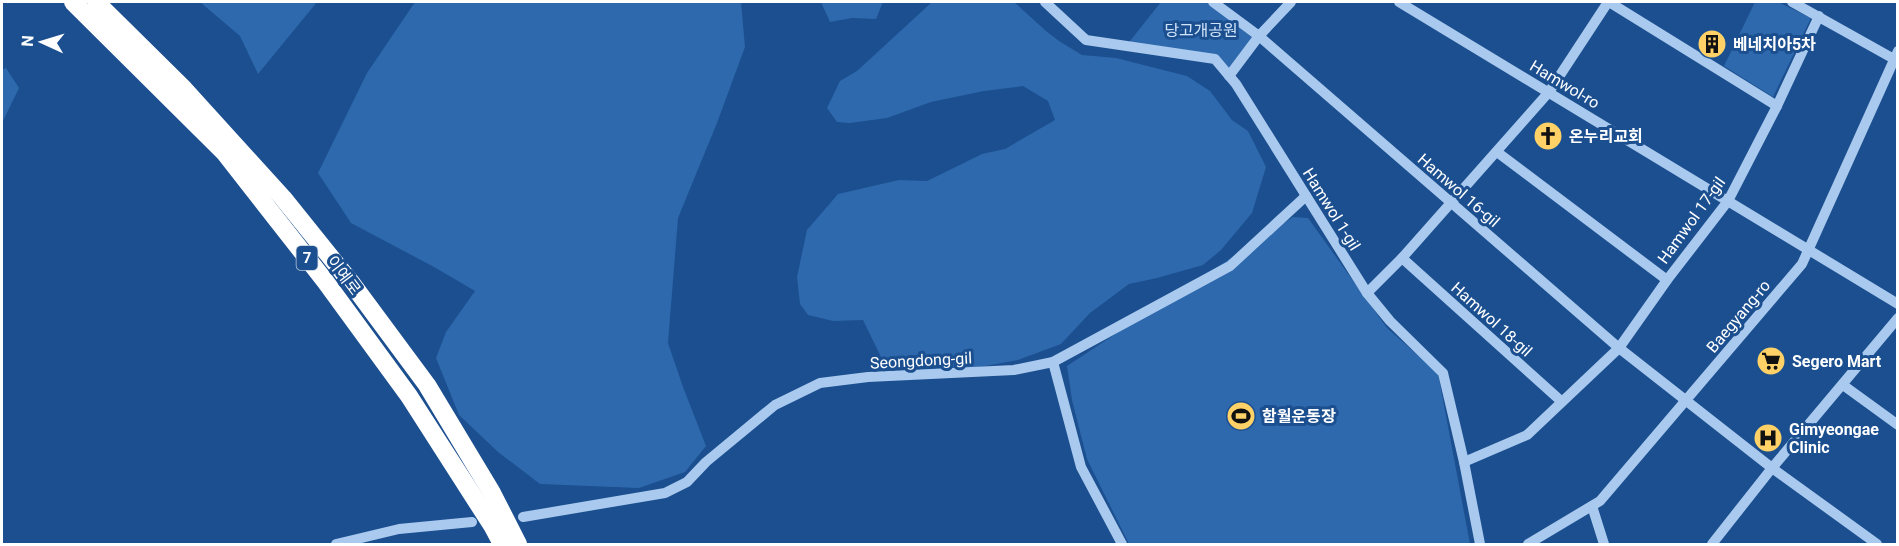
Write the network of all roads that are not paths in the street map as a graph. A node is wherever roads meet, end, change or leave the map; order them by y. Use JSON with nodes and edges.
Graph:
{"nodes":[{"id":1,"x":74,"y":2,"type":"edge"},
{"id":2,"x":96,"y":2,"type":"edge"},
{"id":3,"x":1045,"y":2,"type":"edge"},
{"id":4,"x":1213,"y":2,"type":"edge"},
{"id":5,"x":1292,"y":2,"type":"edge"},
{"id":6,"x":1400,"y":2,"type":"edge"},
{"id":7,"x":1609,"y":2,"type":"edge"},
{"id":8,"x":1792,"y":2,"type":"edge"},
{"id":9,"x":1819,"y":16,"type":"junction"},
{"id":10,"x":1259,"y":36,"type":"junction"},
{"id":11,"x":1896,"y":55,"type":"edge"},
{"id":12,"x":1229,"y":76,"type":"junction"},
{"id":13,"x":1549,"y":92,"type":"junction"},
{"id":14,"x":1777,"y":106,"type":"junction"},
{"id":15,"x":1497,"y":152,"type":"junction"},
{"id":16,"x":1306,"y":196,"type":"junction"},
{"id":17,"x":1728,"y":201,"type":"junction"},
{"id":18,"x":1451,"y":202,"type":"junction"},
{"id":19,"x":1807,"y":250,"type":"junction"},
{"id":20,"x":1402,"y":258,"type":"junction"},
{"id":21,"x":1667,"y":280,"type":"junction"},
{"id":22,"x":1367,"y":293,"type":"junction"},
{"id":23,"x":1898,"y":304,"type":"edge"},
{"id":24,"x":1898,"y":318,"type":"edge"},
{"id":25,"x":1618,"y":348,"type":"junction"},
{"id":26,"x":1053,"y":362,"type":"junction"},
{"id":27,"x":1843,"y":385,"type":"junction"},
{"id":28,"x":1686,"y":400,"type":"junction"},
{"id":29,"x":1561,"y":402,"type":"junction"},
{"id":30,"x":1898,"y":424,"type":"edge"},
{"id":31,"x":1464,"y":462,"type":"junction"},
{"id":32,"x":1772,"y":468,"type":"junction"},
{"id":33,"x":1592,"y":506,"type":"junction"},
{"id":34,"x":523,"y":517,"type":"dead end"},
{"id":35,"x":471,"y":522,"type":"dead end"},
{"id":36,"x":336,"y":544,"type":"edge"},
{"id":37,"x":502,"y":544,"type":"edge"},
{"id":38,"x":518,"y":544,"type":"edge"},
{"id":39,"x":1122,"y":544,"type":"edge"},
{"id":40,"x":1480,"y":544,"type":"edge"},
{"id":41,"x":1528,"y":544,"type":"edge"},
{"id":42,"x":1604,"y":544,"type":"edge"},
{"id":43,"x":1712,"y":544,"type":"edge"},
{"id":44,"x":1877,"y":544,"type":"edge"}],
"edges":[{"from":1,"to":37,"type":"highway","name":"이예로","number":"7"},
{"from":2,"to":38,"type":"highway","name":"이예로","number":"7"},
{"from":3,"to":12,"type":"street","name":"Hamwol 1-gil"},
{"from":4,"to":10,"type":"street","name":"Hamwol 16-gil"},
{"from":5,"to":10,"type":"street"},
{"from":6,"to":13,"type":"street","name":"Hamwol-ro"},
{"from":7,"to":13,"type":"street"},
{"from":7,"to":14,"type":"street"},
{"from":8,"to":9,"type":"street"},
{"from":9,"to":11,"type":"street"},
{"from":9,"to":14,"type":"street","name":"Hamwol 17-gil"},
{"from":10,"to":12,"type":"street"},
{"from":10,"to":18,"type":"street","name":"Hamwol 16-gil"},
{"from":11,"to":19,"type":"street","name":"Baegyang-ro"},
{"from":12,"to":16,"type":"street","name":"Hamwol 1-gil"},
{"from":13,"to":15,"type":"street"},
{"from":13,"to":17,"type":"street","name":"Hamwol-ro"},
{"from":14,"to":17,"type":"street","name":"Hamwol 17-gil"},
{"from":15,"to":18,"type":"street"},
{"from":15,"to":21,"type":"street"},
{"from":16,"to":22,"type":"street","name":"Hamwol 1-gil"},
{"from":16,"to":26,"type":"street","name":"Seongdong-gil"},
{"from":17,"to":19,"type":"street","name":"Hamwol-ro"},
{"from":17,"to":21,"type":"street","name":"Hamwol 17-gil"},
{"from":18,"to":20,"type":"street"},
{"from":18,"to":25,"type":"street","name":"Hamwol 16-gil"},
{"from":19,"to":23,"type":"street","name":"Hamwol-ro"},
{"from":19,"to":28,"type":"street","name":"Baegyang-ro"},
{"from":20,"to":22,"type":"street"},
{"from":20,"to":29,"type":"street","name":"Hamwol 18-gil"},
{"from":21,"to":25,"type":"street","name":"Hamwol 17-gil"},
{"from":22,"to":31,"type":"street","name":"Hamwol 1-gil"},
{"from":24,"to":27,"type":"street"},
{"from":25,"to":28,"type":"street","name":"Hamwol 16-gil"},
{"from":25,"to":29,"type":"street","name":"Hamwol 17-gil"},
{"from":26,"to":34,"type":"street","name":"Seongdong-gil"},
{"from":26,"to":39,"type":"street"},
{"from":27,"to":30,"type":"street"},
{"from":27,"to":32,"type":"street"},
{"from":28,"to":32,"type":"street","name":"Hamwol 16-gil"},
{"from":28,"to":33,"type":"street","name":"Baegyang-ro"},
{"from":29,"to":31,"type":"street","name":"Hamwol 17-gil"},
{"from":31,"to":40,"type":"street","name":"Hamwol 1-gil"},
{"from":32,"to":43,"type":"street"},
{"from":32,"to":44,"type":"street","name":"Hamwol 16-gil"},
{"from":33,"to":41,"type":"street","name":"Baegyang-ro"},
{"from":33,"to":42,"type":"street"},
{"from":35,"to":36,"type":"street"}]}
